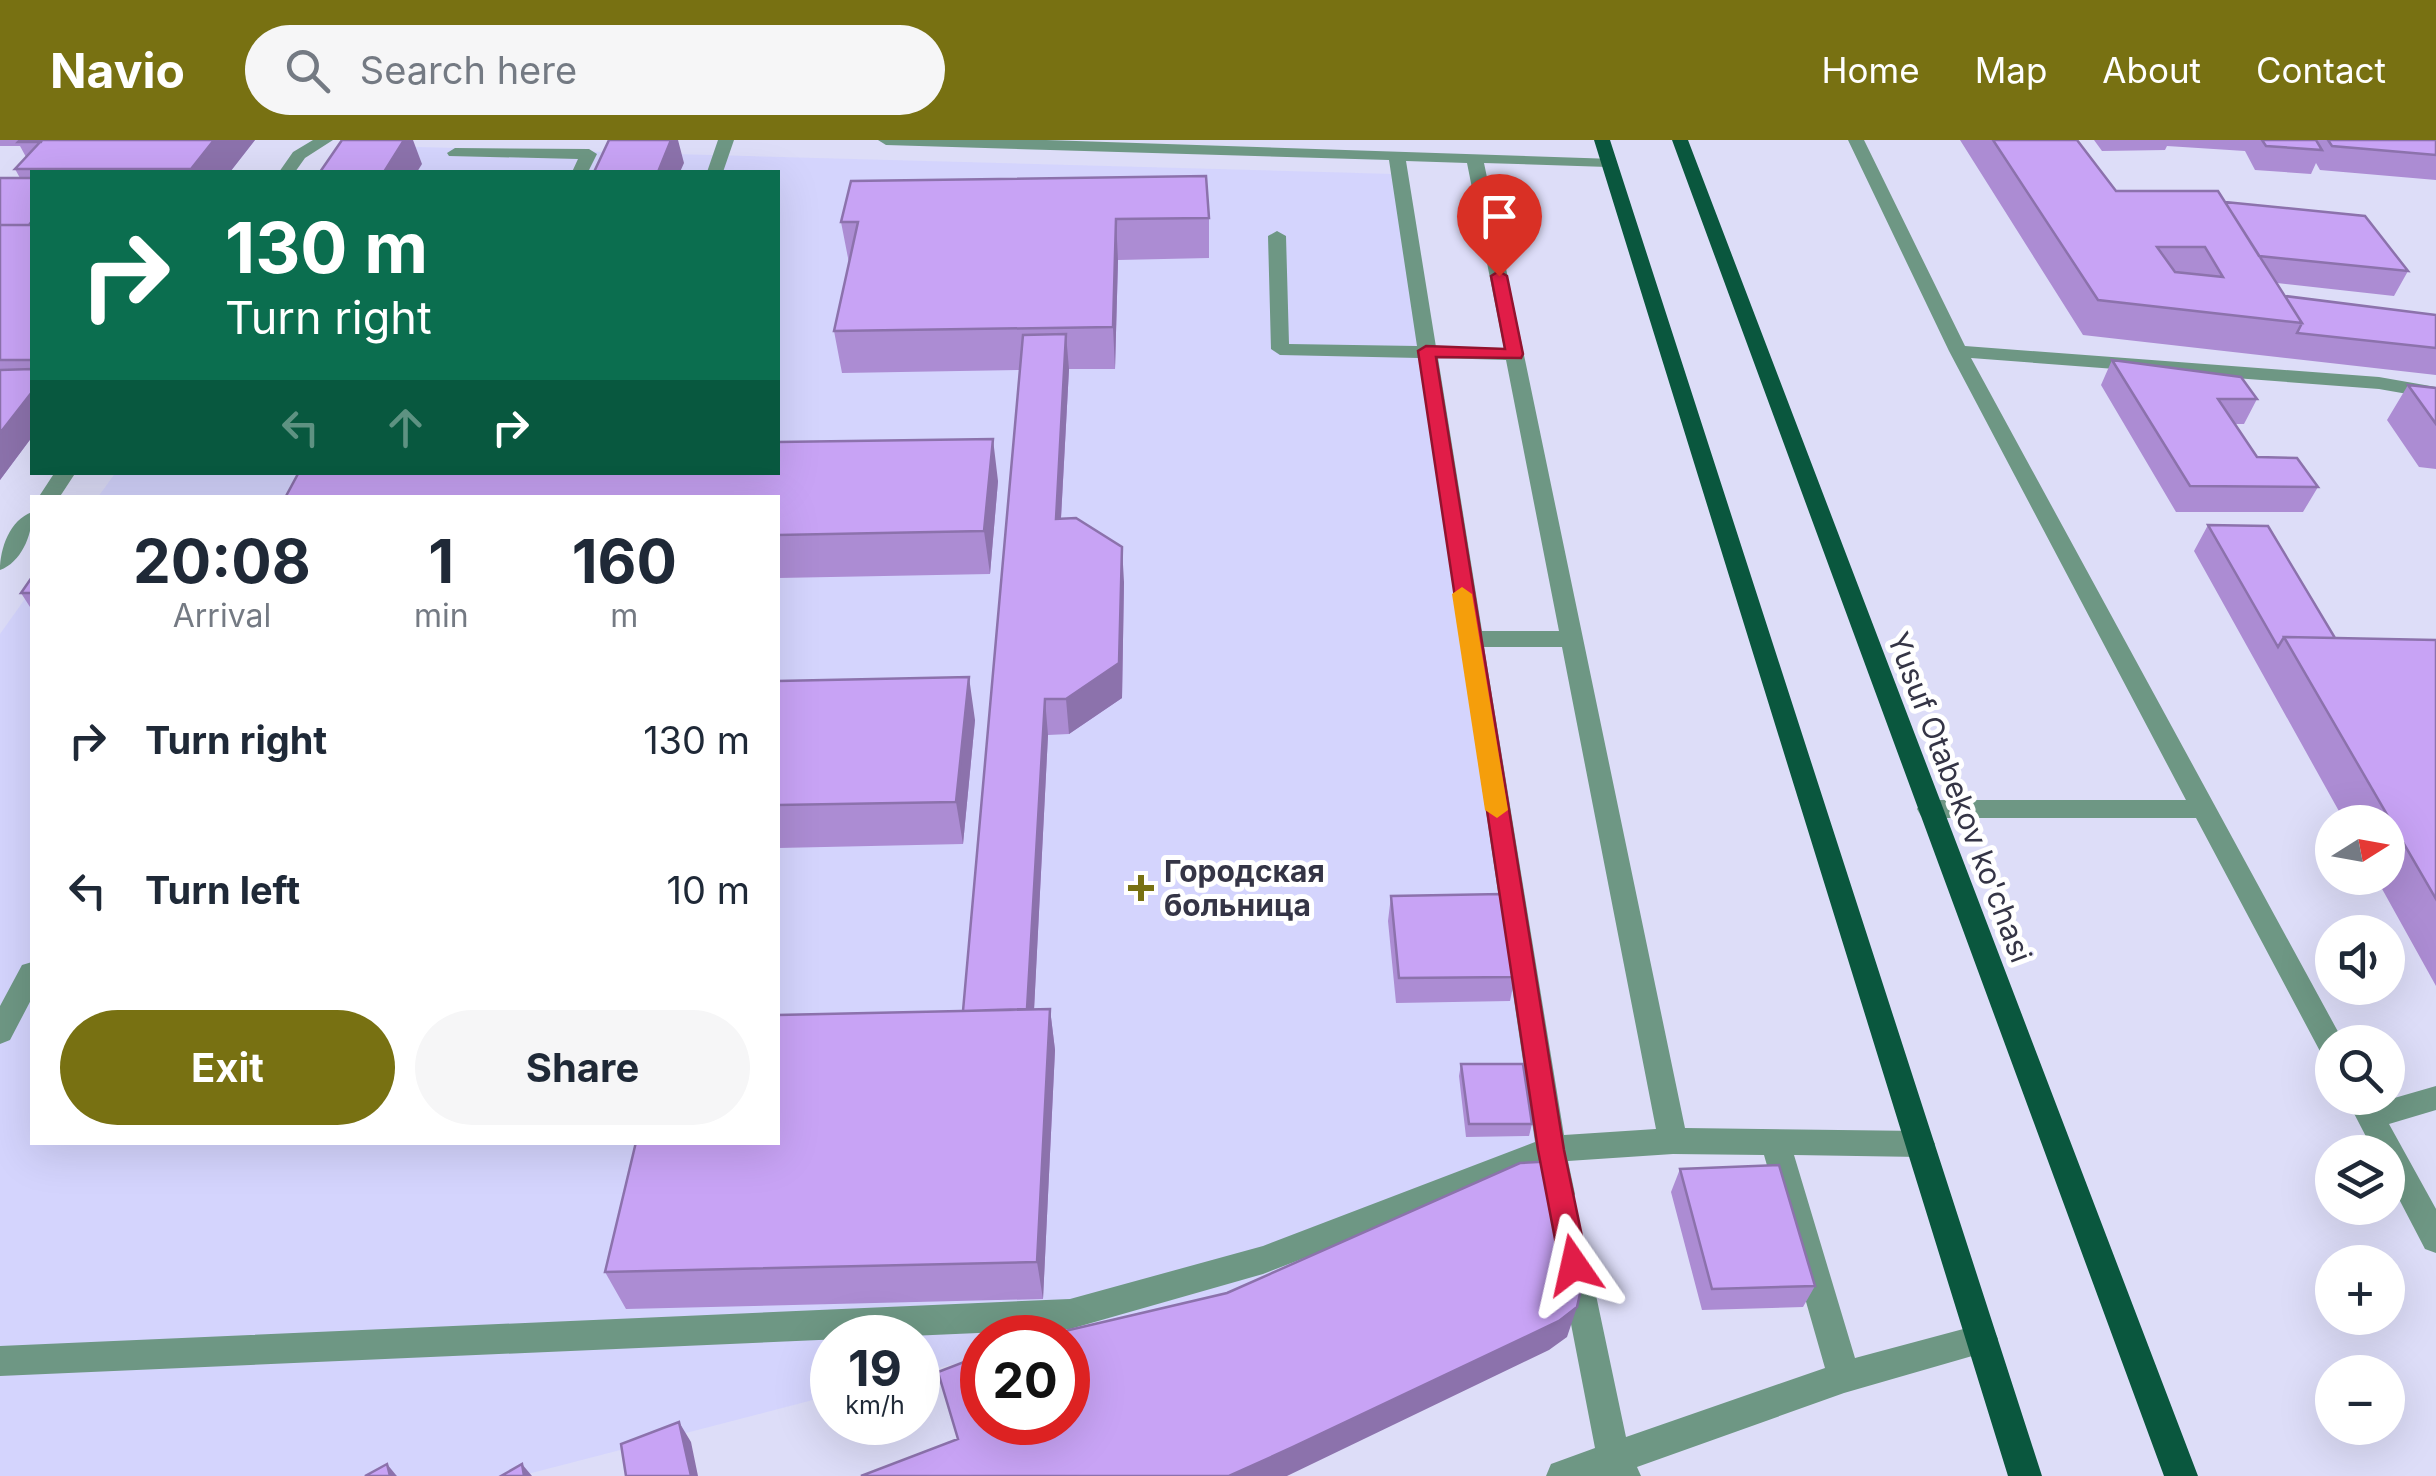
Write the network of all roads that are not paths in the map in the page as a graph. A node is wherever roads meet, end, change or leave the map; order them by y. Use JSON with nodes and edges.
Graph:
{"nodes":[{"id":1,"x":325,"y":140,"type":"edge"},
{"id":2,"x":726,"y":140,"type":"edge"},
{"id":3,"x":886,"y":140,"type":"edge"},
{"id":4,"x":1680,"y":140,"type":"edge"},
{"id":5,"x":1856,"y":140,"type":"edge"},
{"id":6,"x":459,"y":147,"type":"edge"},
{"id":7,"x":592,"y":147,"type":"edge"},
{"id":8,"x":1321,"y":148,"type":"edge"},
{"id":9,"x":1605,"y":151,"type":"edge"},
{"id":10,"x":1396,"y":157,"type":"junction"},
{"id":11,"x":1475,"y":159,"type":"junction"},
{"id":12,"x":289,"y":170,"type":"edge"},
{"id":13,"x":445,"y":170,"type":"edge"},
{"id":14,"x":581,"y":170,"type":"edge"},
{"id":15,"x":716,"y":170,"type":"edge"},
{"id":16,"x":1278,"y":236,"type":"dead end"},
{"id":17,"x":1426,"y":351,"type":"junction"},
{"id":18,"x":1958,"y":351,"type":"junction"},
{"id":19,"x":1514,"y":354,"type":"junction"},
{"id":20,"x":2436,"y":393,"type":"edge"},
{"id":21,"x":30,"y":521,"type":"edge"},
{"id":22,"x":0,"y":563,"type":"edge"},
{"id":23,"x":1469,"y":639,"type":"junction"},
{"id":24,"x":1572,"y":639,"type":"junction"},
{"id":25,"x":1930,"y":809,"type":"junction"},
{"id":26,"x":2202,"y":809,"type":"junction"},
{"id":27,"x":30,"y":978,"type":"edge"},
{"id":28,"x":2320,"y":1025,"type":"edge"},
{"id":29,"x":0,"y":1032,"type":"edge"},
{"id":30,"x":2436,"y":1098,"type":"edge"},
{"id":31,"x":2405,"y":1102,"type":"edge"},
{"id":32,"x":2370,"y":1115,"type":"edge"},
{"id":33,"x":1673,"y":1141,"type":"junction"},
{"id":34,"x":1775,"y":1142,"type":"junction"},
{"id":35,"x":1920,"y":1144,"type":"junction"},
{"id":36,"x":1551,"y":1150,"type":"junction"},
{"id":37,"x":2436,"y":1238,"type":"edge"},
{"id":38,"x":1982,"y":1338,"type":"junction"},
{"id":39,"x":0,"y":1361,"type":"edge"},
{"id":40,"x":1844,"y":1377,"type":"junction"},
{"id":41,"x":1619,"y":1466,"type":"edge"},
{"id":42,"x":1563,"y":1476,"type":"edge"},
{"id":43,"x":2024,"y":1476,"type":"edge"},
{"id":44,"x":2181,"y":1476,"type":"edge"}],
"edges":[{"from":1,"to":12,"type":"street"},
{"from":2,"to":15,"type":"street"},
{"from":3,"to":8,"type":"street"},
{"from":4,"to":25,"type":"main road","name":"Yusuf Otabekov ko'chasi"},
{"from":5,"to":18,"type":"street"},
{"from":6,"to":7,"type":"street"},
{"from":6,"to":13,"type":"street"},
{"from":7,"to":14,"type":"street"},
{"from":8,"to":10,"type":"street"},
{"from":9,"to":11,"type":"street"},
{"from":9,"to":35,"type":"main road"},
{"from":10,"to":11,"type":"street"},
{"from":10,"to":17,"type":"street"},
{"from":11,"to":19,"type":"street"},
{"from":16,"to":17,"type":"street"},
{"from":17,"to":19,"type":"street"},
{"from":17,"to":23,"type":"street"},
{"from":18,"to":20,"type":"street"},
{"from":18,"to":26,"type":"street"},
{"from":19,"to":24,"type":"street"},
{"from":21,"to":22,"type":"street"},
{"from":23,"to":24,"type":"street"},
{"from":23,"to":36,"type":"street"},
{"from":24,"to":33,"type":"street"},
{"from":25,"to":26,"type":"street"},
{"from":25,"to":44,"type":"main road","name":"Yusuf Otabekov ko'chasi"},
{"from":26,"to":28,"type":"street"},
{"from":27,"to":29,"type":"street"},
{"from":30,"to":31,"type":"street"},
{"from":32,"to":37,"type":"street"},
{"from":33,"to":34,"type":"street"},
{"from":33,"to":36,"type":"street"},
{"from":34,"to":35,"type":"street"},
{"from":34,"to":40,"type":"street"},
{"from":35,"to":38,"type":"main road"},
{"from":36,"to":39,"type":"street"},
{"from":36,"to":41,"type":"street"},
{"from":38,"to":40,"type":"street"},
{"from":38,"to":43,"type":"main road"},
{"from":40,"to":41,"type":"street"},
{"from":41,"to":42,"type":"street"}]}
